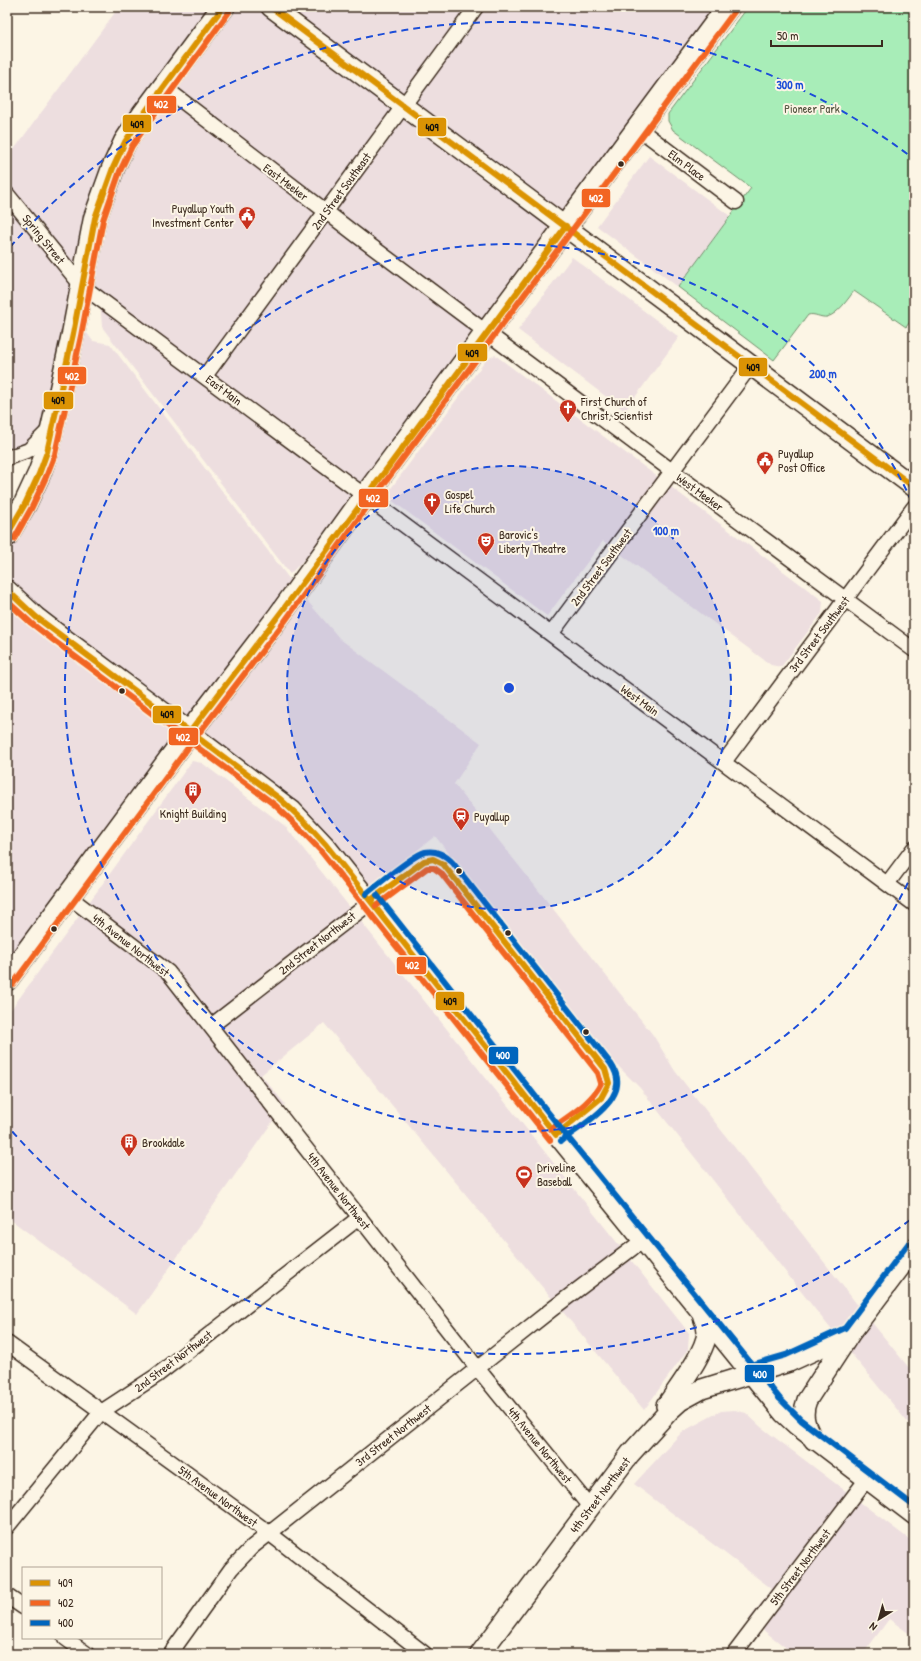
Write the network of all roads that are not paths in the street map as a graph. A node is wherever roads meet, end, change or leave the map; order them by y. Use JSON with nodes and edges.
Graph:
{"nodes":[{"id":1,"x":223,"y":7,"type":"edge"},
{"id":2,"x":272,"y":7,"type":"edge"},
{"id":3,"x":476,"y":7,"type":"edge"},
{"id":4,"x":728,"y":7,"type":"edge"},
{"id":5,"x":164,"y":87,"type":"junction"},
{"id":6,"x":403,"y":106,"type":"junction"},
{"id":7,"x":638,"y":128,"type":"junction"},
{"id":8,"x":7,"y":194,"type":"edge"},
{"id":9,"x":736,"y":202,"type":"dead end"},
{"id":10,"x":326,"y":212,"type":"junction"},
{"id":11,"x":566,"y":226,"type":"junction"},
{"id":12,"x":81,"y":284,"type":"junction"},
{"id":13,"x":487,"y":332,"type":"junction"},
{"id":14,"x":751,"y":365,"type":"junction"},
{"id":15,"x":205,"y":376,"type":"junction"},
{"id":16,"x":54,"y":425,"type":"junction"},
{"id":17,"x":7,"y":458,"type":"edge"},
{"id":18,"x":672,"y":472,"type":"junction"},
{"id":19,"x":914,"y":486,"type":"edge"},
{"id":20,"x":366,"y":495,"type":"junction"},
{"id":21,"x":914,"y":506,"type":"edge"},
{"id":22,"x":7,"y":535,"type":"edge"},
{"id":23,"x":7,"y":590,"type":"edge"},
{"id":24,"x":845,"y":599,"type":"junction"},
{"id":25,"x":552,"y":634,"type":"junction"},
{"id":26,"x":914,"y":650,"type":"edge"},
{"id":27,"x":190,"y":732,"type":"junction"},
{"id":28,"x":724,"y":762,"type":"junction"},
{"id":29,"x":914,"y":848,"type":"edge"},
{"id":30,"x":424,"y":861,"type":"dead end"},
{"id":31,"x":887,"y":884,"type":"junction"},
{"id":32,"x":68,"y":896,"type":"junction"},
{"id":33,"x":371,"y":900,"type":"junction"},
{"id":34,"x":914,"y":904,"type":"edge"},
{"id":35,"x":7,"y":979,"type":"edge"},
{"id":36,"x":211,"y":1026,"type":"junction"},
{"id":37,"x":360,"y":1217,"type":"junction"},
{"id":38,"x":642,"y":1241,"type":"junction"},
{"id":39,"x":914,"y":1249,"type":"edge"},
{"id":40,"x":703,"y":1317,"type":"junction"},
{"id":41,"x":850,"y":1334,"type":"junction"},
{"id":42,"x":7,"y":1343,"type":"edge"},
{"id":43,"x":478,"y":1369,"type":"junction"},
{"id":44,"x":750,"y":1374,"type":"junction"},
{"id":45,"x":101,"y":1412,"type":"junction"},
{"id":46,"x":649,"y":1432,"type":"junction"},
{"id":47,"x":814,"y":1440,"type":"junction"},
{"id":48,"x":866,"y":1480,"type":"junction"},
{"id":49,"x":590,"y":1507,"type":"junction"},
{"id":50,"x":914,"y":1516,"type":"edge"},
{"id":51,"x":7,"y":1527,"type":"edge"},
{"id":52,"x":268,"y":1533,"type":"junction"},
{"id":53,"x":7,"y":1596,"type":"edge"},
{"id":54,"x":22,"y":1606,"type":"edge"},
{"id":55,"x":66,"y":1639,"type":"edge"},
{"id":56,"x":87,"y":1654,"type":"edge"},
{"id":57,"x":170,"y":1654,"type":"edge"},
{"id":58,"x":425,"y":1654,"type":"edge"},
{"id":59,"x":480,"y":1654,"type":"edge"},
{"id":60,"x":734,"y":1654,"type":"edge"}],
"edges":[{"from":1,"to":5,"type":"main road"},
{"from":2,"to":6,"type":"main road"},
{"from":3,"to":6,"type":"street","name":"2nd Street Southeast"},
{"from":4,"to":7,"type":"main road"},
{"from":5,"to":10,"type":"street","name":"East Meeker"},
{"from":5,"to":12,"type":"main road"},
{"from":6,"to":10,"type":"street","name":"2nd Street Southeast"},
{"from":6,"to":11,"type":"main road"},
{"from":7,"to":9,"type":"street","name":"Elm Place"},
{"from":7,"to":11,"type":"main road"},
{"from":8,"to":12,"type":"street","name":"Spring Street"},
{"from":10,"to":13,"type":"street","name":"East Meeker"},
{"from":10,"to":15,"type":"street","name":"2nd Street Southeast"},
{"from":11,"to":13,"type":"main road"},
{"from":11,"to":14,"type":"main road"},
{"from":12,"to":15,"type":"street","name":"East Main"},
{"from":12,"to":16,"type":"main road"},
{"from":13,"to":18,"type":"street","name":"West Meeker"},
{"from":13,"to":20,"type":"main road"},
{"from":14,"to":18,"type":"street","name":"2nd Street Southwest"},
{"from":14,"to":19,"type":"main road"},
{"from":15,"to":20,"type":"street","name":"East Main"},
{"from":16,"to":17,"type":"street"},
{"from":16,"to":22,"type":"main road"},
{"from":18,"to":24,"type":"street","name":"West Meeker"},
{"from":18,"to":25,"type":"street","name":"2nd Street Southwest"},
{"from":20,"to":25,"type":"street","name":"West Main"},
{"from":20,"to":27,"type":"main road"},
{"from":21,"to":24,"type":"street","name":"3rd Street Southwest"},
{"from":23,"to":27,"type":"main road"},
{"from":24,"to":26,"type":"street","name":"West Meeker"},
{"from":24,"to":28,"type":"street","name":"3rd Street Southwest"},
{"from":25,"to":28,"type":"street","name":"West Main"},
{"from":27,"to":32,"type":"main road"},
{"from":27,"to":33,"type":"street"},
{"from":28,"to":31,"type":"street","name":"West Main"},
{"from":29,"to":31,"type":"street"},
{"from":30,"to":33,"type":"street","name":"2nd Street Northwest"},
{"from":31,"to":34,"type":"street","name":"West Main"},
{"from":32,"to":35,"type":"main road"},
{"from":32,"to":36,"type":"street","name":"4th Avenue Northwest"},
{"from":33,"to":36,"type":"street","name":"2nd Street Northwest"},
{"from":33,"to":38,"type":"street"},
{"from":36,"to":37,"type":"street","name":"4th Avenue Northwest"},
{"from":37,"to":43,"type":"street","name":"4th Avenue Northwest"},
{"from":37,"to":45,"type":"street","name":"2nd Street Northwest"},
{"from":38,"to":40,"type":"street"},
{"from":38,"to":43,"type":"street","name":"3rd Street Northwest"},
{"from":39,"to":41,"type":"main road"},
{"from":40,"to":44,"type":"street"},
{"from":40,"to":46,"type":"main road"},
{"from":41,"to":44,"type":"main road"},
{"from":41,"to":47,"type":"main road"},
{"from":42,"to":45,"type":"street","name":"5th Avenue Northwest"},
{"from":43,"to":49,"type":"street","name":"4th Avenue Northwest"},
{"from":43,"to":52,"type":"street","name":"3rd Street Northwest"},
{"from":44,"to":46,"type":"main road","name":"4th Street Northwest"},
{"from":44,"to":47,"type":"street"},
{"from":45,"to":51,"type":"street","name":"2nd Street Northwest"},
{"from":45,"to":52,"type":"street","name":"5th Avenue Northwest"},
{"from":46,"to":49,"type":"main road","name":"4th Street Northwest"},
{"from":47,"to":48,"type":"street"},
{"from":48,"to":50,"type":"street"},
{"from":48,"to":60,"type":"street","name":"5th Street Northwest"},
{"from":49,"to":59,"type":"main road","name":"4th Street Northwest"},
{"from":52,"to":57,"type":"street","name":"3rd Street Northwest"},
{"from":52,"to":58,"type":"street","name":"5th Avenue Northwest"},
{"from":53,"to":54,"type":"street"},
{"from":55,"to":56,"type":"street"}]}
